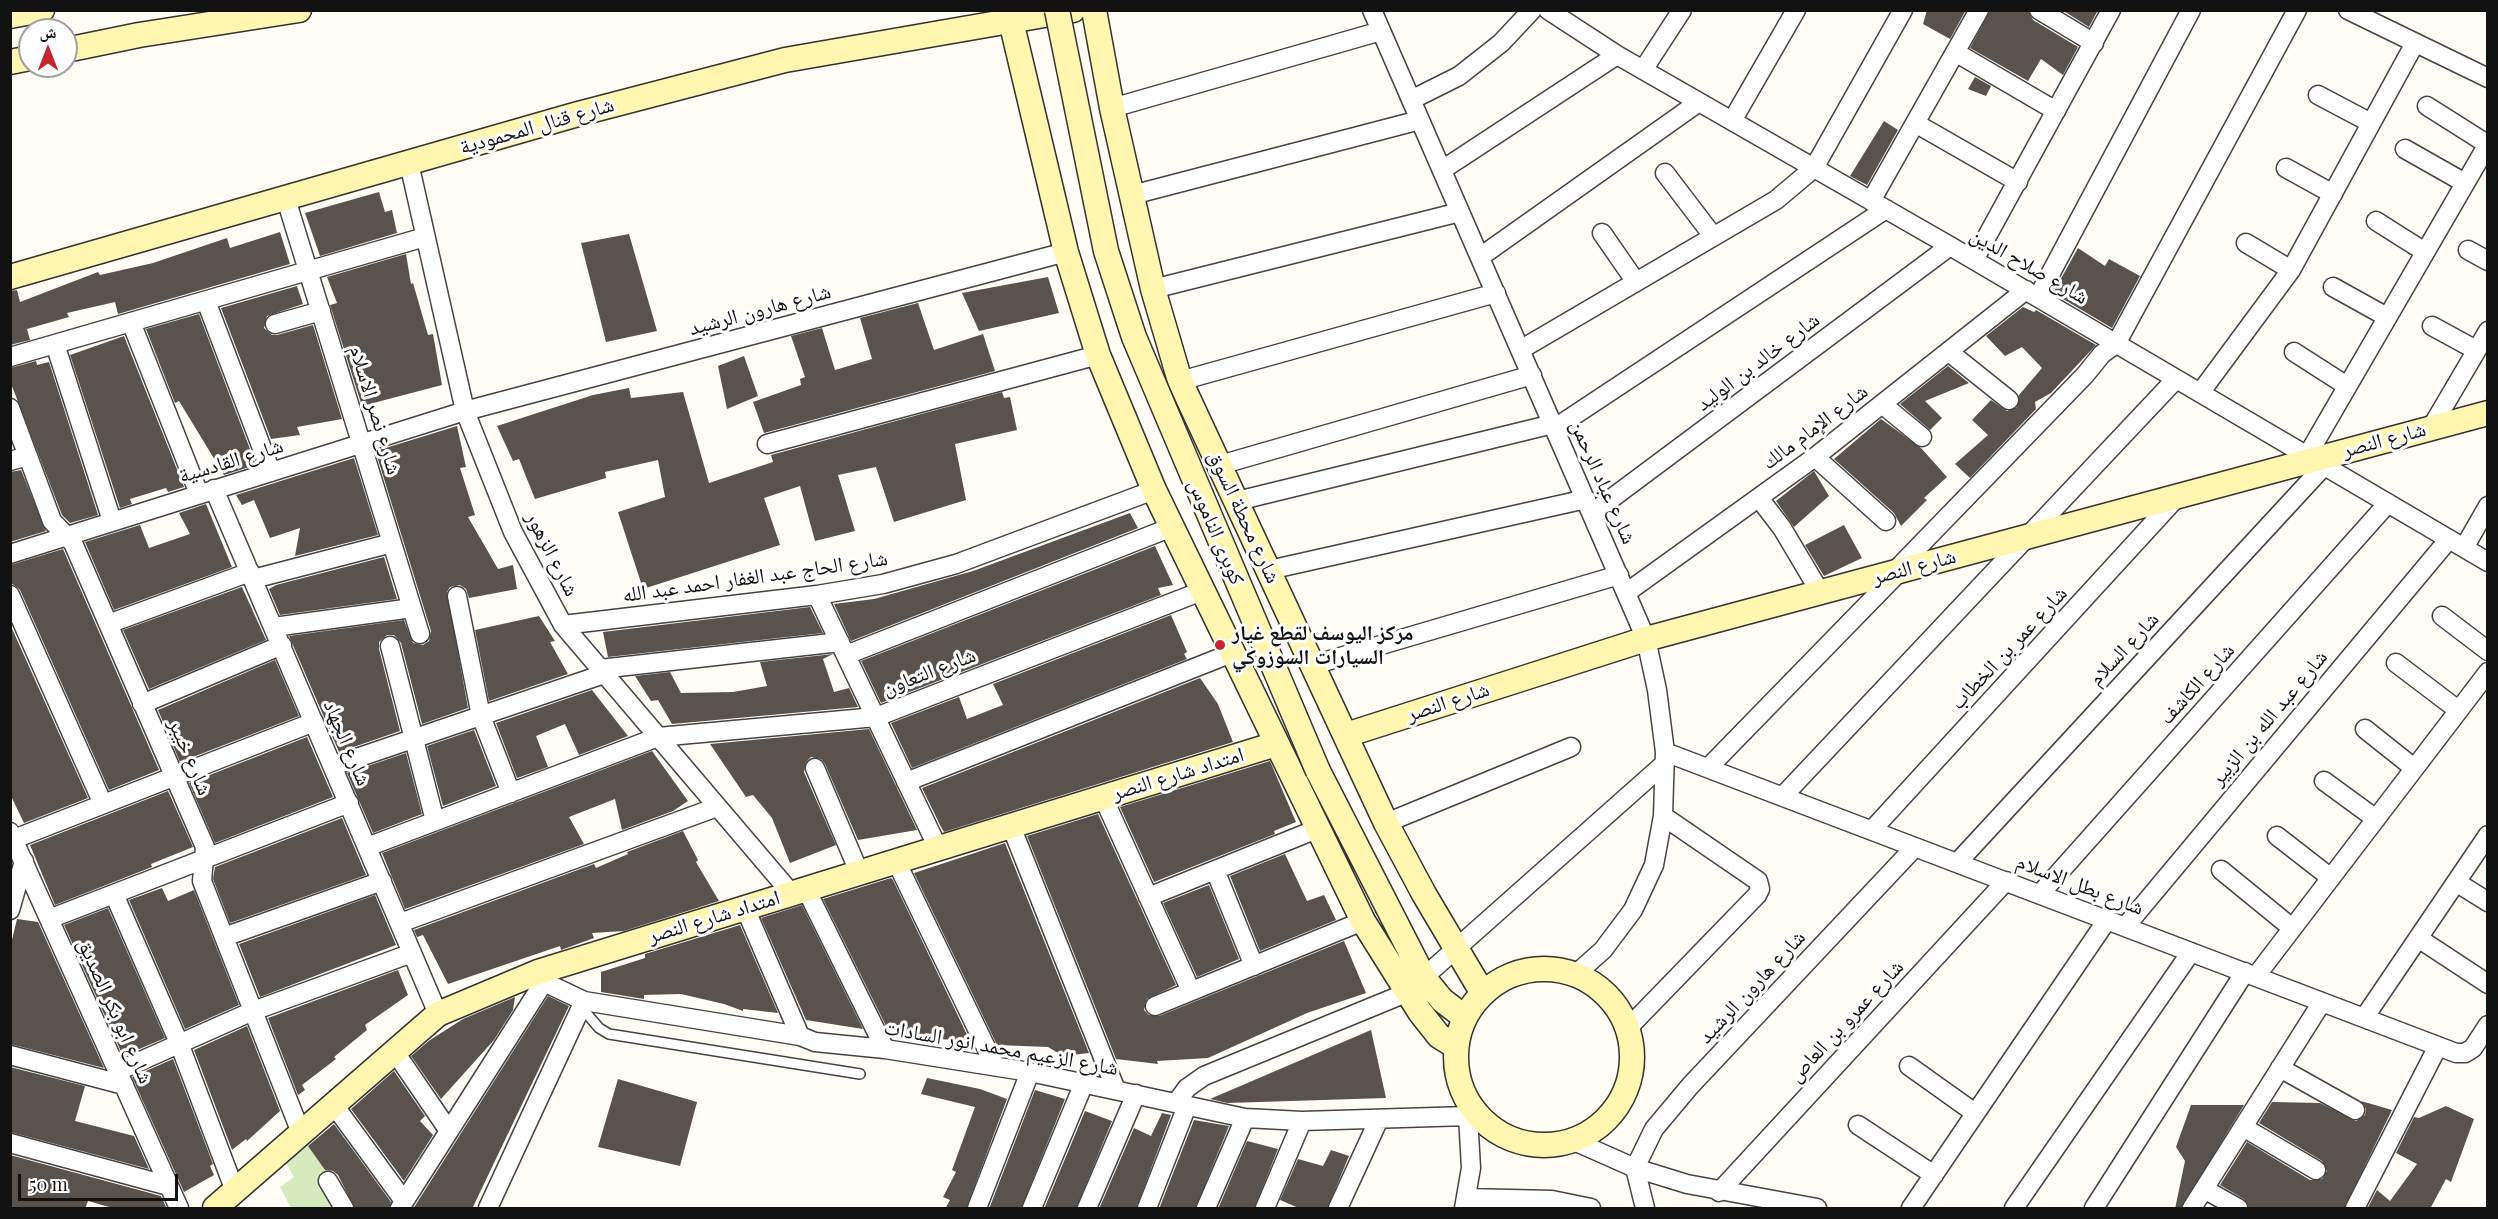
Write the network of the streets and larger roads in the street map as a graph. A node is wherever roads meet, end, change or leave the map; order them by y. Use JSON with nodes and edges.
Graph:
{"nodes":[{"id":1,"x":42,"y":10,"type":"edge"},
{"id":2,"x":299,"y":10,"type":"edge"},
{"id":3,"x":1057,"y":10,"type":"edge"},
{"id":4,"x":1073,"y":10,"type":"edge"},
{"id":5,"x":1094,"y":10,"type":"edge"},
{"id":6,"x":1372,"y":10,"type":"edge"},
{"id":7,"x":1532,"y":10,"type":"edge"},
{"id":8,"x":1548,"y":10,"type":"edge"},
{"id":9,"x":1682,"y":10,"type":"edge"},
{"id":10,"x":1796,"y":10,"type":"edge"},
{"id":11,"x":1903,"y":10,"type":"edge"},
{"id":12,"x":1979,"y":10,"type":"edge"},
{"id":13,"x":2039,"y":10,"type":"edge"},
{"id":14,"x":2111,"y":10,"type":"edge"},
{"id":15,"x":2191,"y":10,"type":"edge"},
{"id":16,"x":2297,"y":10,"type":"edge"},
{"id":17,"x":2348,"y":10,"type":"edge"},
{"id":18,"x":10,"y":16,"type":"edge"},
{"id":19,"x":1011,"y":21,"type":"junction"},
{"id":20,"x":1381,"y":31,"type":"junction"},
{"id":21,"x":2094,"y":43,"type":"junction"},
{"id":22,"x":2415,"y":43,"type":"junction"},
{"id":23,"x":78,"y":48,"type":"edge"},
{"id":24,"x":1955,"y":52,"type":"junction"},
{"id":25,"x":1617,"y":56,"type":"junction"},
{"id":26,"x":1643,"y":70,"type":"junction"},
{"id":27,"x":2487,"y":78,"type":"edge"},
{"id":28,"x":2318,"y":95,"type":"dead end"},
{"id":29,"x":1411,"y":100,"type":"junction"},
{"id":30,"x":1699,"y":102,"type":"junction"},
{"id":31,"x":2427,"y":106,"type":"dead end"},
{"id":32,"x":1112,"y":108,"type":"junction"},
{"id":33,"x":2056,"y":111,"type":"junction"},
{"id":34,"x":1420,"y":120,"type":"junction"},
{"id":35,"x":1732,"y":121,"type":"junction"},
{"id":36,"x":1915,"y":123,"type":"junction"},
{"id":37,"x":2371,"y":123,"type":"junction"},
{"id":38,"x":2487,"y":144,"type":"edge"},
{"id":39,"x":2405,"y":149,"type":"dead end"},
{"id":40,"x":409,"y":163,"type":"junction"},
{"id":41,"x":1815,"y":168,"type":"junction"},
{"id":42,"x":2286,"y":168,"type":"dead end"},
{"id":43,"x":1442,"y":170,"type":"junction"},
{"id":44,"x":1665,"y":173,"type":"dead end"},
{"id":45,"x":2018,"y":182,"type":"junction"},
{"id":46,"x":2465,"y":183,"type":"junction"},
{"id":47,"x":2333,"y":194,"type":"junction"},
{"id":48,"x":1132,"y":195,"type":"junction"},
{"id":49,"x":286,"y":199,"type":"junction"},
{"id":50,"x":1878,"y":205,"type":"junction"},
{"id":51,"x":1460,"y":212,"type":"junction"},
{"id":52,"x":2376,"y":221,"type":"dead end"},
{"id":53,"x":1602,"y":233,"type":"dead end"},
{"id":54,"x":1713,"y":236,"type":"junction"},
{"id":55,"x":425,"y":237,"type":"junction"},
{"id":56,"x":2246,"y":243,"type":"dead end"},
{"id":57,"x":1950,"y":246,"type":"junction"},
{"id":58,"x":2468,"y":250,"type":"dead end"},
{"id":59,"x":1066,"y":252,"type":"junction"},
{"id":60,"x":2425,"y":252,"type":"junction"},
{"id":61,"x":1480,"y":257,"type":"junction"},
{"id":62,"x":1974,"y":260,"type":"junction"},
{"id":63,"x":2487,"y":261,"type":"edge"},
{"id":64,"x":2291,"y":270,"type":"junction"},
{"id":65,"x":309,"y":271,"type":"junction"},
{"id":66,"x":10,"y":277,"type":"edge"},
{"id":67,"x":1636,"y":282,"type":"junction"},
{"id":68,"x":2332,"y":287,"type":"dead end"},
{"id":69,"x":1153,"y":289,"type":"junction"},
{"id":70,"x":1496,"y":293,"type":"junction"},
{"id":71,"x":2032,"y":294,"type":"junction"},
{"id":72,"x":206,"y":301,"type":"junction"},
{"id":73,"x":321,"y":311,"type":"junction"},
{"id":74,"x":2387,"y":317,"type":"junction"},
{"id":75,"x":131,"y":322,"type":"junction"},
{"id":76,"x":275,"y":324,"type":"dead end"},
{"id":77,"x":2432,"y":326,"type":"dead end"},
{"id":78,"x":2487,"y":331,"type":"edge"},
{"id":79,"x":55,"y":344,"type":"junction"},
{"id":80,"x":2116,"y":344,"type":"junction"},
{"id":81,"x":1520,"y":350,"type":"junction"},
{"id":82,"x":2476,"y":350,"type":"junction"},
{"id":83,"x":1949,"y":352,"type":"junction"},
{"id":84,"x":2294,"y":352,"type":"dead end"},
{"id":85,"x":1098,"y":355,"type":"junction"},
{"id":86,"x":10,"y":357,"type":"edge"},
{"id":87,"x":1532,"y":375,"type":"junction"},
{"id":88,"x":2176,"y":379,"type":"junction"},
{"id":89,"x":1180,"y":381,"type":"junction"},
{"id":90,"x":2348,"y":386,"type":"junction"},
{"id":91,"x":2200,"y":393,"type":"junction"},
{"id":92,"x":2009,"y":400,"type":"dead end"},
{"id":93,"x":1882,"y":404,"type":"junction"},
{"id":94,"x":10,"y":408,"type":"edge"},
{"id":95,"x":465,"y":411,"type":"junction"},
{"id":96,"x":2487,"y":413,"type":"edge"},
{"id":97,"x":1554,"y":426,"type":"junction"},
{"id":98,"x":2431,"y":428,"type":"junction"},
{"id":99,"x":1922,"y":437,"type":"dead end"},
{"id":100,"x":361,"y":443,"type":"junction"},
{"id":101,"x":768,"y":444,"type":"dead end"},
{"id":102,"x":28,"y":456,"type":"junction"},
{"id":103,"x":1815,"y":457,"type":"junction"},
{"id":104,"x":2314,"y":460,"type":"junction"},
{"id":105,"x":10,"y":462,"type":"edge"},
{"id":106,"x":1220,"y":465,"type":"junction"},
{"id":107,"x":271,"y":472,"type":"junction"},
{"id":108,"x":1154,"y":490,"type":"junction"},
{"id":109,"x":207,"y":492,"type":"junction"},
{"id":110,"x":2179,"y":495,"type":"junction"},
{"id":111,"x":1759,"y":498,"type":"junction"},
{"id":112,"x":1237,"y":501,"type":"junction"},
{"id":113,"x":2388,"y":503,"type":"junction"},
{"id":114,"x":1589,"y":506,"type":"junction"},
{"id":115,"x":2487,"y":506,"type":"edge"},
{"id":116,"x":112,"y":521,"type":"junction"},
{"id":117,"x":1886,"y":521,"type":"dead end"},
{"id":118,"x":1172,"y":527,"type":"junction"},
{"id":119,"x":67,"y":536,"type":"junction"},
{"id":120,"x":2030,"y":536,"type":"junction"},
{"id":121,"x":392,"y":543,"type":"junction"},
{"id":122,"x":2456,"y":543,"type":"junction"},
{"id":123,"x":10,"y":554,"type":"edge"},
{"id":124,"x":2487,"y":562,"type":"edge"},
{"id":125,"x":1269,"y":570,"type":"junction"},
{"id":126,"x":1897,"y":572,"type":"junction"},
{"id":127,"x":252,"y":575,"type":"junction"},
{"id":128,"x":1619,"y":575,"type":"junction"},
{"id":129,"x":1202,"y":591,"type":"junction"},
{"id":130,"x":1820,"y":592,"type":"junction"},
{"id":131,"x":1626,"y":593,"type":"junction"},
{"id":132,"x":10,"y":595,"type":"edge"},
{"id":133,"x":817,"y":595,"type":"junction"},
{"id":134,"x":457,"y":596,"type":"dead end"},
{"id":135,"x":412,"y":608,"type":"junction"},
{"id":136,"x":2442,"y":616,"type":"dead end"},
{"id":137,"x":108,"y":624,"type":"junction"},
{"id":138,"x":562,"y":625,"type":"junction"},
{"id":139,"x":274,"y":627,"type":"junction"},
{"id":140,"x":420,"y":634,"type":"dead end"},
{"id":141,"x":1646,"y":639,"type":"junction"},
{"id":142,"x":282,"y":645,"type":"junction"},
{"id":143,"x":390,"y":646,"type":"dead end"},
{"id":144,"x":843,"y":648,"type":"junction"},
{"id":145,"x":2487,"y":651,"type":"edge"},
{"id":146,"x":1232,"y":653,"type":"junction"},
{"id":147,"x":2396,"y":663,"type":"dead end"},
{"id":148,"x":1313,"y":665,"type":"junction"},
{"id":149,"x":602,"y":672,"type":"junction"},
{"id":150,"x":2487,"y":672,"type":"edge"},
{"id":151,"x":142,"y":704,"type":"junction"},
{"id":152,"x":2458,"y":710,"type":"junction"},
{"id":153,"x":481,"y":716,"type":"junction"},
{"id":154,"x":876,"y":717,"type":"junction"},
{"id":155,"x":314,"y":722,"type":"junction"},
{"id":156,"x":2365,"y":729,"type":"dead end"},
{"id":157,"x":1346,"y":735,"type":"junction"},
{"id":158,"x":658,"y":737,"type":"junction"},
{"id":159,"x":414,"y":739,"type":"junction"},
{"id":160,"x":1276,"y":744,"type":"junction"},
{"id":161,"x":1571,"y":747,"type":"dead end"},
{"id":162,"x":1664,"y":758,"type":"junction"},
{"id":163,"x":333,"y":766,"type":"junction"},
{"id":164,"x":815,"y":768,"type":"dead end"},
{"id":165,"x":1708,"y":768,"type":"junction"},
{"id":166,"x":2414,"y":768,"type":"junction"},
{"id":167,"x":174,"y":777,"type":"junction"},
{"id":168,"x":2324,"y":781,"type":"dead end"},
{"id":169,"x":906,"y":782,"type":"junction"},
{"id":170,"x":511,"y":793,"type":"junction"},
{"id":171,"x":1783,"y":796,"type":"junction"},
{"id":172,"x":1103,"y":797,"type":"junction"},
{"id":173,"x":349,"y":803,"type":"junction"},
{"id":174,"x":104,"y":804,"type":"junction"},
{"id":175,"x":717,"y":807,"type":"junction"},
{"id":176,"x":1663,"y":816,"type":"junction"},
{"id":177,"x":2376,"y":819,"type":"junction"},
{"id":178,"x":435,"y":821,"type":"junction"},
{"id":179,"x":1386,"y":823,"type":"junction"},
{"id":180,"x":1011,"y":826,"type":"junction"},
{"id":181,"x":1317,"y":829,"type":"junction"},
{"id":182,"x":1872,"y":830,"type":"junction"},
{"id":183,"x":2487,"y":835,"type":"edge"},
{"id":184,"x":12,"y":836,"type":"edge"},
{"id":185,"x":2277,"y":836,"type":"dead end"},
{"id":186,"x":367,"y":847,"type":"junction"},
{"id":187,"x":1915,"y":847,"type":"junction"},
{"id":188,"x":938,"y":848,"type":"junction"},
{"id":189,"x":205,"y":858,"type":"junction"},
{"id":190,"x":24,"y":861,"type":"junction"},
{"id":191,"x":896,"y":861,"type":"junction"},
{"id":192,"x":1956,"y":863,"type":"junction"},
{"id":193,"x":1215,"y":870,"type":"junction"},
{"id":194,"x":2221,"y":870,"type":"dead end"},
{"id":195,"x":859,"y":872,"type":"junction"},
{"id":196,"x":2331,"y":878,"type":"junction"},
{"id":197,"x":382,"y":881,"type":"junction"},
{"id":198,"x":2006,"y":881,"type":"junction"},
{"id":199,"x":2456,"y":882,"type":"junction"},
{"id":200,"x":798,"y":891,"type":"junction"},
{"id":201,"x":114,"y":894,"type":"junction"},
{"id":202,"x":2040,"y":894,"type":"junction"},
{"id":203,"x":1148,"y":897,"type":"junction"},
{"id":204,"x":2487,"y":902,"type":"edge"},
{"id":205,"x":745,"y":908,"type":"junction"},
{"id":206,"x":10,"y":910,"type":"edge"},
{"id":207,"x":50,"y":919,"type":"junction"},
{"id":208,"x":1363,"y":921,"type":"junction"},
{"id":209,"x":400,"y":923,"type":"junction"},
{"id":210,"x":2116,"y":923,"type":"junction"},
{"id":211,"x":2292,"y":928,"type":"junction"},
{"id":212,"x":224,"y":937,"type":"junction"},
{"id":213,"x":2418,"y":938,"type":"junction"},
{"id":214,"x":1456,"y":949,"type":"junction"},
{"id":215,"x":2191,"y":952,"type":"junction"},
{"id":216,"x":412,"y":953,"type":"junction"},
{"id":217,"x":1254,"y":966,"type":"junction"},
{"id":218,"x":1576,"y":974,"type":"junction"},
{"id":219,"x":2250,"y":974,"type":"junction"},
{"id":220,"x":541,"y":977,"type":"junction"},
{"id":221,"x":2487,"y":984,"type":"edge"},
{"id":222,"x":1415,"y":986,"type":"junction"},
{"id":223,"x":1191,"y":991,"type":"junction"},
{"id":224,"x":1482,"y":992,"type":"junction"},
{"id":225,"x":2322,"y":1002,"type":"junction"},
{"id":226,"x":583,"y":1004,"type":"junction"},
{"id":227,"x":1155,"y":1006,"type":"dead end"},
{"id":228,"x":253,"y":1011,"type":"junction"},
{"id":229,"x":438,"y":1014,"type":"junction"},
{"id":230,"x":1464,"y":1017,"type":"junction"},
{"id":231,"x":2364,"y":1018,"type":"junction"},
{"id":232,"x":2487,"y":1025,"type":"edge"},
{"id":233,"x":1628,"y":1028,"type":"junction"},
{"id":234,"x":800,"y":1036,"type":"junction"},
{"id":235,"x":179,"y":1043,"type":"junction"},
{"id":236,"x":1455,"y":1046,"type":"junction"},
{"id":237,"x":2438,"y":1046,"type":"junction"},
{"id":238,"x":885,"y":1049,"type":"junction"},
{"id":239,"x":395,"y":1052,"type":"junction"},
{"id":240,"x":10,"y":1055,"type":"edge"},
{"id":241,"x":995,"y":1066,"type":"junction"},
{"id":242,"x":1909,"y":1066,"type":"dead end"},
{"id":243,"x":2280,"y":1068,"type":"junction"},
{"id":244,"x":1030,"y":1072,"type":"junction"},
{"id":245,"x":121,"y":1078,"type":"junction"},
{"id":246,"x":1084,"y":1083,"type":"junction"},
{"id":247,"x":1116,"y":1090,"type":"junction"},
{"id":248,"x":1136,"y":1094,"type":"junction"},
{"id":249,"x":1181,"y":1104,"type":"junction"},
{"id":250,"x":334,"y":1105,"type":"junction"},
{"id":251,"x":2355,"y":1110,"type":"dead end"},
{"id":252,"x":1469,"y":1112,"type":"junction"},
{"id":253,"x":1976,"y":1113,"type":"junction"},
{"id":254,"x":1245,"y":1118,"type":"junction"},
{"id":255,"x":1379,"y":1119,"type":"junction"},
{"id":256,"x":1302,"y":1121,"type":"junction"},
{"id":257,"x":1858,"y":1125,"type":"dead end"},
{"id":258,"x":2243,"y":1127,"type":"junction"},
{"id":259,"x":449,"y":1131,"type":"junction"},
{"id":260,"x":301,"y":1133,"type":"junction"},
{"id":261,"x":1574,"y":1140,"type":"junction"},
{"id":262,"x":10,"y":1143,"type":"edge"},
{"id":263,"x":1635,"y":1168,"type":"junction"},
{"id":264,"x":2316,"y":1170,"type":"dead end"},
{"id":265,"x":1934,"y":1175,"type":"junction"},
{"id":266,"x":328,"y":1181,"type":"dead end"},
{"id":267,"x":169,"y":1186,"type":"junction"},
{"id":268,"x":2204,"y":1189,"type":"junction"},
{"id":269,"x":235,"y":1191,"type":"junction"},
{"id":270,"x":1719,"y":1192,"type":"junction"},
{"id":271,"x":1466,"y":1203,"type":"edge"},
{"id":272,"x":1486,"y":1203,"type":"edge"},
{"id":273,"x":402,"y":1205,"type":"edge"},
{"id":274,"x":179,"y":1209,"type":"edge"},
{"id":275,"x":215,"y":1209,"type":"edge"},
{"id":276,"x":344,"y":1209,"type":"edge"},
{"id":277,"x":488,"y":1209,"type":"edge"},
{"id":278,"x":977,"y":1209,"type":"edge"},
{"id":279,"x":1032,"y":1209,"type":"edge"},
{"id":280,"x":1087,"y":1209,"type":"edge"},
{"id":281,"x":1147,"y":1209,"type":"edge"},
{"id":282,"x":1206,"y":1209,"type":"edge"},
{"id":283,"x":1265,"y":1209,"type":"edge"},
{"id":284,"x":1338,"y":1209,"type":"edge"},
{"id":285,"x":1591,"y":1209,"type":"edge"},
{"id":286,"x":1645,"y":1209,"type":"edge"},
{"id":287,"x":1817,"y":1209,"type":"edge"},
{"id":288,"x":1911,"y":1209,"type":"edge"},
{"id":289,"x":2014,"y":1209,"type":"edge"},
{"id":290,"x":2094,"y":1209,"type":"edge"},
{"id":291,"x":2192,"y":1209,"type":"edge"},
{"id":292,"x":2238,"y":1209,"type":"edge"},
{"id":293,"x":2355,"y":1209,"type":"edge"}],
"edges":[{"from":1,"to":18,"type":"street"},
{"from":2,"to":23,"type":"street"},
{"from":3,"to":222,"type":"street","name":"كوبرى الناموس","bridge":true},
{"from":4,"to":19,"type":"street","name":"شارع قنال المحمودية"},
{"from":5,"to":32,"type":"street","name":"شارع محطة السوق"},
{"from":6,"to":20,"type":"street","name":"شارع عباد الرحمن"},
{"from":7,"to":29,"type":"street"},
{"from":8,"to":25,"type":"street","name":"شارع صلاح الدين"},
{"from":9,"to":26,"type":"street"},
{"from":10,"to":35,"type":"street"},
{"from":11,"to":41,"type":"street"},
{"from":12,"to":24,"type":"street"},
{"from":13,"to":21,"type":"street"},
{"from":14,"to":21,"type":"street"},
{"from":15,"to":71,"type":"street"},
{"from":16,"to":80,"type":"street"},
{"from":17,"to":22,"type":"street"},
{"from":19,"to":40,"type":"street","name":"شارع قنال المحمودية"},
{"from":19,"to":59,"type":"street"},
{"from":20,"to":29,"type":"street","name":"شارع عباد الرحمن"},
{"from":20,"to":32,"type":"street"},
{"from":21,"to":33,"type":"street"},
{"from":22,"to":27,"type":"street"},
{"from":22,"to":37,"type":"street"},
{"from":24,"to":33,"type":"street"},
{"from":24,"to":36,"type":"street"},
{"from":25,"to":26,"type":"street","name":"شارع صلاح الدين"},
{"from":25,"to":43,"type":"street"},
{"from":26,"to":30,"type":"street","name":"شارع صلاح الدين"},
{"from":28,"to":37,"type":"street"},
{"from":29,"to":34,"type":"street","name":"شارع عباد الرحمن"},
{"from":30,"to":35,"type":"street","name":"شارع صلاح الدين"},
{"from":30,"to":61,"type":"street"},
{"from":31,"to":38,"type":"street"},
{"from":32,"to":48,"type":"street","name":"شارع محطة السوق"},
{"from":33,"to":45,"type":"street"},
{"from":34,"to":43,"type":"street","name":"شارع عباد الرحمن"},
{"from":34,"to":48,"type":"street"},
{"from":35,"to":41,"type":"street","name":"شارع صلاح الدين"},
{"from":36,"to":45,"type":"street"},
{"from":36,"to":50,"type":"street"},
{"from":37,"to":47,"type":"street"},
{"from":38,"to":46,"type":"street","name":"شارع السلام"},
{"from":39,"to":46,"type":"street"},
{"from":40,"to":49,"type":"street","name":"شارع قنال المحمودية"},
{"from":40,"to":55,"type":"street","name":"شارع الزهور"},
{"from":41,"to":50,"type":"street","name":"شارع صلاح الدين"},
{"from":41,"to":54,"type":"street"},
{"from":42,"to":47,"type":"street"},
{"from":43,"to":51,"type":"street","name":"شارع عباد الرحمن"},
{"from":44,"to":54,"type":"street"},
{"from":45,"to":62,"type":"street"},
{"from":46,"to":60,"type":"street","name":"شارع السلام"},
{"from":47,"to":64,"type":"street"},
{"from":48,"to":69,"type":"street","name":"شارع محطة السوق"},
{"from":49,"to":65,"type":"street","name":"شارع نصر الاسلام"},
{"from":49,"to":66,"type":"street","name":"شارع قنال المحمودية"},
{"from":50,"to":57,"type":"street","name":"شارع صلاح الدين"},
{"from":50,"to":97,"type":"street"},
{"from":51,"to":61,"type":"street","name":"شارع عباد الرحمن"},
{"from":51,"to":69,"type":"street"},
{"from":52,"to":60,"type":"street"},
{"from":53,"to":67,"type":"street"},
{"from":54,"to":67,"type":"street"},
{"from":55,"to":65,"type":"street"},
{"from":55,"to":95,"type":"street","name":"شارع الزهور"},
{"from":56,"to":64,"type":"street"},
{"from":57,"to":62,"type":"street","name":"شارع صلاح الدين"},
{"from":57,"to":114,"type":"street","name":"شارع خالد بن الوليد"},
{"from":58,"to":63,"type":"street"},
{"from":59,"to":85,"type":"street"},
{"from":59,"to":95,"type":"street","name":"شارع هارون الرشيد"},
{"from":60,"to":74,"type":"street","name":"شارع السلام"},
{"from":61,"to":70,"type":"street","name":"شارع عباد الرحمن"},
{"from":62,"to":71,"type":"street","name":"شارع صلاح الدين"},
{"from":64,"to":91,"type":"street"},
{"from":65,"to":72,"type":"street"},
{"from":65,"to":73,"type":"street","name":"شارع نصر الاسلام"},
{"from":67,"to":81,"type":"street"},
{"from":68,"to":74,"type":"street"},
{"from":69,"to":89,"type":"street","name":"شارع محطة السوق"},
{"from":70,"to":81,"type":"street","name":"شارع عباد الرحمن"},
{"from":70,"to":89,"type":"street"},
{"from":71,"to":80,"type":"street","name":"شارع صلاح الدين"},
{"from":71,"to":83,"type":"street","name":"شارع الإمام مالك"},
{"from":72,"to":75,"type":"street"},
{"from":72,"to":107,"type":"street"},
{"from":73,"to":76,"type":"street"},
{"from":73,"to":100,"type":"street","name":"شارع نصر الاسلام"},
{"from":74,"to":90,"type":"street","name":"شارع السلام"},
{"from":75,"to":79,"type":"street"},
{"from":75,"to":109,"type":"street","name":"شارع الجهاد"},
{"from":77,"to":82,"type":"street"},
{"from":78,"to":82,"type":"street"},
{"from":79,"to":86,"type":"street"},
{"from":79,"to":116,"type":"street"},
{"from":80,"to":88,"type":"street","name":"شارع صلاح الدين"},
{"from":80,"to":126,"type":"street"},
{"from":81,"to":87,"type":"street","name":"شارع عباد الرحمن"},
{"from":82,"to":98,"type":"street"},
{"from":83,"to":92,"type":"street"},
{"from":83,"to":93,"type":"street","name":"شارع الإمام مالك"},
{"from":84,"to":90,"type":"street"},
{"from":85,"to":101,"type":"street"},
{"from":85,"to":108,"type":"street"},
{"from":87,"to":97,"type":"street","name":"شارع عباد الرحمن"},
{"from":87,"to":106,"type":"street"},
{"from":88,"to":91,"type":"street","name":"شارع صلاح الدين"},
{"from":88,"to":120,"type":"street"},
{"from":89,"to":106,"type":"street","name":"شارع محطة السوق"},
{"from":90,"to":104,"type":"street","name":"شارع السلام"},
{"from":91,"to":104,"type":"street","name":"شارع صلاح الدين"},
{"from":93,"to":99,"type":"street"},
{"from":93,"to":103,"type":"street","name":"شارع الإمام مالك"},
{"from":94,"to":102,"type":"street","name":"شارع خيبر"},
{"from":95,"to":100,"type":"street","name":"شارع القادسية"},
{"from":95,"to":138,"type":"street","name":"شارع الزهور"},
{"from":96,"to":98,"type":"street","name":"شارع النصر"},
{"from":97,"to":112,"type":"street"},
{"from":97,"to":114,"type":"street","name":"شارع عباد الرحمن"},
{"from":98,"to":104,"type":"street","name":"شارع النصر"},
{"from":100,"to":107,"type":"street","name":"شارع القادسية"},
{"from":100,"to":121,"type":"street","name":"شارع نصر الاسلام"},
{"from":102,"to":105,"type":"street"},
{"from":102,"to":119,"type":"street","name":"شارع خيبر"},
{"from":103,"to":111,"type":"street","name":"شارع الإمام مالك"},
{"from":103,"to":117,"type":"street"},
{"from":104,"to":110,"type":"street","name":"شارع النصر"},
{"from":104,"to":113,"type":"street","name":"شارع صلاح الدين"},
{"from":104,"to":192,"type":"street","name":"شارع السلام"},
{"from":106,"to":112,"type":"street","name":"شارع محطة السوق"},
{"from":107,"to":109,"type":"street","name":"شارع القادسية"},
{"from":108,"to":118,"type":"street"},
{"from":108,"to":133,"type":"street","name":"شارع الحاج عبد الغفار احمد عبد الله"},
{"from":109,"to":116,"type":"street","name":"شارع القادسية"},
{"from":109,"to":127,"type":"street","name":"شارع الجهاد"},
{"from":110,"to":120,"type":"street","name":"شارع النصر"},
{"from":110,"to":182,"type":"street","name":"شارع عمر بن الخطاب"},
{"from":111,"to":130,"type":"street"},
{"from":111,"to":131,"type":"street","name":"شارع الإمام مالك"},
{"from":112,"to":125,"type":"street","name":"شارع محطة السوق"},
{"from":113,"to":122,"type":"street","name":"شارع صلاح الدين"},
{"from":113,"to":202,"type":"street","name":"شارع الكاشف"},
{"from":114,"to":125,"type":"street"},
{"from":114,"to":128,"type":"street","name":"شارع عباد الرحمن"},
{"from":115,"to":122,"type":"street","name":"شارع عبد الله بن الزبير"},
{"from":116,"to":119,"type":"street","name":"شارع القادسية"},
{"from":118,"to":129,"type":"street"},
{"from":118,"to":144,"type":"street"},
{"from":119,"to":123,"type":"street","name":"شارع القادسية"},
{"from":119,"to":137,"type":"street","name":"شارع خيبر"},
{"from":120,"to":126,"type":"street","name":"شارع النصر"},
{"from":120,"to":171,"type":"street"},
{"from":121,"to":127,"type":"street"},
{"from":121,"to":135,"type":"street","name":"شارع نصر الاسلام"},
{"from":122,"to":124,"type":"street","name":"شارع صلاح الدين"},
{"from":122,"to":210,"type":"street","name":"شارع عبد الله بن الزبير"},
{"from":125,"to":148,"type":"street","name":"شارع محطة السوق"},
{"from":126,"to":130,"type":"street","name":"شارع النصر"},
{"from":126,"to":165,"type":"street"},
{"from":127,"to":137,"type":"street"},
{"from":127,"to":139,"type":"street","name":"شارع الجهاد"},
{"from":128,"to":131,"type":"street","name":"شارع عباد الرحمن"},
{"from":128,"to":148,"type":"street"},
{"from":129,"to":146,"type":"street"},
{"from":129,"to":154,"type":"street","name":"شارع التعاون"},
{"from":130,"to":141,"type":"street","name":"شارع النصر"},
{"from":131,"to":141,"type":"street","name":"شارع عباد الرحمن"},
{"from":132,"to":174,"type":"street"},
{"from":133,"to":138,"type":"street","name":"شارع الحاج عبد الغفار احمد عبد الله"},
{"from":133,"to":144,"type":"street"},
{"from":134,"to":153,"type":"street"},
{"from":135,"to":139,"type":"street"},
{"from":135,"to":140,"type":"street","name":"شارع نصر الاسلام"},
{"from":136,"to":145,"type":"street"},
{"from":137,"to":151,"type":"street","name":"شارع خيبر"},
{"from":138,"to":149,"type":"street","name":"شارع الزهور"},
{"from":139,"to":142,"type":"street","name":"شارع الجهاد"},
{"from":141,"to":157,"type":"street","name":"شارع النصر"},
{"from":141,"to":162,"type":"street","name":"شارع عباد الرحمن"},
{"from":142,"to":151,"type":"street"},
{"from":142,"to":155,"type":"street","name":"شارع الجهاد"},
{"from":143,"to":159,"type":"street"},
{"from":144,"to":149,"type":"street"},
{"from":144,"to":154,"type":"street"},
{"from":146,"to":160,"type":"street"},
{"from":146,"to":169,"type":"street"},
{"from":147,"to":152,"type":"street"},
{"from":148,"to":157,"type":"street","name":"شارع محطة السوق"},
{"from":149,"to":153,"type":"street"},
{"from":149,"to":158,"type":"street","name":"شارع الزهور"},
{"from":150,"to":152,"type":"street"},
{"from":151,"to":167,"type":"street","name":"شارع خيبر"},
{"from":152,"to":166,"type":"street"},
{"from":153,"to":159,"type":"street"},
{"from":153,"to":170,"type":"street"},
{"from":154,"to":158,"type":"street","name":"شارع التعاون"},
{"from":154,"to":169,"type":"street"},
{"from":155,"to":163,"type":"street","name":"شارع الجهاد"},
{"from":155,"to":167,"type":"street"},
{"from":156,"to":166,"type":"street"},
{"from":157,"to":179,"type":"street","name":"شارع محطة السوق"},
{"from":158,"to":170,"type":"street","name":"شارع التعاون"},
{"from":158,"to":175,"type":"street","name":"شارع الزهور"},
{"from":159,"to":163,"type":"street"},
{"from":159,"to":178,"type":"street"},
{"from":160,"to":172,"type":"street","name":"امتداد شارع النصر"},
{"from":160,"to":181,"type":"street"},
{"from":161,"to":179,"type":"street"},
{"from":162,"to":165,"type":"street","name":"شارع بطل الاسلام"},
{"from":162,"to":176,"type":"street","name":"شارع عباد الرحمن"},
{"from":162,"to":214,"type":"street"},
{"from":163,"to":173,"type":"street","name":"شارع الجهاد"},
{"from":164,"to":195,"type":"street"},
{"from":165,"to":171,"type":"street","name":"شارع بطل الاسلام"},
{"from":166,"to":177,"type":"street"},
{"from":167,"to":174,"type":"street"},
{"from":167,"to":189,"type":"street","name":"شارع خيبر"},
{"from":168,"to":177,"type":"street"},
{"from":169,"to":188,"type":"street"},
{"from":170,"to":178,"type":"street","name":"شارع التعاون"},
{"from":171,"to":182,"type":"street","name":"شارع بطل الاسلام"},
{"from":172,"to":180,"type":"street","name":"امتداد شارع النصر"},
{"from":172,"to":203,"type":"street"},
{"from":173,"to":186,"type":"street","name":"شارع الجهاد"},
{"from":173,"to":189,"type":"street"},
{"from":174,"to":184,"type":"street"},
{"from":175,"to":200,"type":"street","name":"شارع الزهور"},
{"from":175,"to":209,"type":"street"},
{"from":176,"to":218,"type":"street","name":"شارع عباد الرحمن"},
{"from":176,"to":233,"type":"street"},
{"from":177,"to":196,"type":"street"},
{"from":178,"to":186,"type":"street","name":"شارع التعاون"},
{"from":179,"to":214,"type":"street","name":"شارع محطة السوق"},
{"from":180,"to":188,"type":"street","name":"امتداد شارع النصر"},
{"from":180,"to":247,"type":"street"},
{"from":181,"to":193,"type":"street"},
{"from":181,"to":208,"type":"street"},
{"from":182,"to":187,"type":"street","name":"شارع بطل الاسلام"},
{"from":183,"to":199,"type":"street"},
{"from":184,"to":190,"type":"street","name":"شارع ابو بكر الصديق"},
{"from":185,"to":196,"type":"street"},
{"from":186,"to":197,"type":"street","name":"شارع الجهاد"},
{"from":187,"to":192,"type":"street","name":"شارع بطل الاسلام"},
{"from":187,"to":263,"type":"street","name":"شارع هارون الرشيد"},
{"from":188,"to":191,"type":"street","name":"امتداد شارع النصر"},
{"from":189,"to":201,"type":"street"},
{"from":189,"to":212,"type":"street","name":"شارع خيبر"},
{"from":190,"to":206,"type":"street"},
{"from":190,"to":207,"type":"street","name":"شارع ابو بكر الصديق"},
{"from":191,"to":195,"type":"street","name":"امتداد شارع النصر"},
{"from":191,"to":241,"type":"street"},
{"from":192,"to":198,"type":"street","name":"شارع بطل الاسلام"},
{"from":193,"to":203,"type":"street"},
{"from":193,"to":217,"type":"street"},
{"from":194,"to":211,"type":"street"},
{"from":195,"to":200,"type":"street","name":"امتداد شارع النصر"},
{"from":196,"to":211,"type":"street"},
{"from":197,"to":209,"type":"street","name":"شارع الجهاد"},
{"from":197,"to":212,"type":"street"},
{"from":198,"to":202,"type":"street","name":"شارع بطل الاسلام"},
{"from":198,"to":270,"type":"street","name":"شارع عمرو بن العاص"},
{"from":199,"to":204,"type":"street"},
{"from":199,"to":213,"type":"street"},
{"from":200,"to":205,"type":"street","name":"امتداد شارع النصر"},
{"from":200,"to":238,"type":"street","name":"شارع الزهور"},
{"from":201,"to":207,"type":"street"},
{"from":201,"to":235,"type":"street"},
{"from":202,"to":210,"type":"street","name":"شارع بطل الاسلام"},
{"from":203,"to":223,"type":"street"},
{"from":205,"to":220,"type":"street","name":"امتداد شارع النصر"},
{"from":205,"to":234,"type":"street"},
{"from":207,"to":245,"type":"street","name":"شارع ابو بكر الصديق"},
{"from":208,"to":217,"type":"street"},
{"from":208,"to":222,"type":"street"},
{"from":209,"to":216,"type":"street","name":"شارع الجهاد"},
{"from":210,"to":215,"type":"street","name":"شارع بطل الاسلام"},
{"from":210,"to":253,"type":"street"},
{"from":211,"to":219,"type":"street"},
{"from":212,"to":228,"type":"street","name":"شارع خيبر"},
{"from":213,"to":221,"type":"street"},
{"from":213,"to":231,"type":"street"},
{"from":214,"to":222,"type":"street"},
{"from":214,"to":224,"type":"street","name":"شارع محطة السوق"},
{"from":215,"to":219,"type":"street","name":"شارع بطل الاسلام"},
{"from":215,"to":289,"type":"street"},
{"from":216,"to":228,"type":"street"},
{"from":216,"to":229,"type":"street","name":"شارع الجهاد"},
{"from":217,"to":223,"type":"street"},
{"from":218,"to":224,"type":"street"},
{"from":218,"to":233,"type":"street"},
{"from":219,"to":225,"type":"street","name":"شارع بطل الاسلام"},
{"from":219,"to":290,"type":"street"},
{"from":220,"to":226,"type":"street","name":"شارع الزعيم محمد انور السادات"},
{"from":220,"to":229,"type":"street","name":"امتداد شارع النصر"},
{"from":220,"to":259,"type":"street"},
{"from":222,"to":230,"type":"street","name":"كوبرى الناموس"},
{"from":222,"to":236,"type":"street"},
{"from":222,"to":249,"type":"street"},
{"from":223,"to":227,"type":"street"},
{"from":224,"to":230,"type":"street"},
{"from":225,"to":231,"type":"street","name":"شارع بطل الاسلام"},
{"from":225,"to":243,"type":"street"},
{"from":226,"to":234,"type":"street","name":"شارع الزعيم محمد انور السادات"},
{"from":226,"to":277,"type":"street"},
{"from":228,"to":235,"type":"street"},
{"from":228,"to":260,"type":"street","name":"شارع خيبر"},
{"from":229,"to":239,"type":"street","name":"امتداد شارع النصر"},
{"from":230,"to":236,"type":"street"},
{"from":231,"to":237,"type":"street","name":"شارع بطل الاسلام"},
{"from":232,"to":237,"type":"street","name":"شارع بطل الاسلام"},
{"from":233,"to":261,"type":"street"},
{"from":234,"to":238,"type":"street","name":"شارع الزعيم محمد انور السادات"},
{"from":235,"to":245,"type":"street"},
{"from":235,"to":269,"type":"street"},
{"from":236,"to":252,"type":"street"},
{"from":237,"to":293,"type":"street"},
{"from":238,"to":241,"type":"street","name":"شارع الزعيم محمد انور السادات"},
{"from":239,"to":250,"type":"street","name":"امتداد شارع النصر"},
{"from":239,"to":259,"type":"street"},
{"from":240,"to":245,"type":"street"},
{"from":241,"to":244,"type":"street","name":"شارع الزعيم محمد انور السادات"},
{"from":242,"to":253,"type":"street"},
{"from":243,"to":251,"type":"street"},
{"from":243,"to":258,"type":"street"},
{"from":244,"to":246,"type":"street","name":"شارع الزعيم محمد انور السادات"},
{"from":244,"to":278,"type":"street"},
{"from":245,"to":267,"type":"street","name":"شارع ابو بكر الصديق"},
{"from":246,"to":247,"type":"street","name":"شارع الزعيم محمد انور السادات"},
{"from":246,"to":279,"type":"street"},
{"from":247,"to":248,"type":"street","name":"شارع الزعيم محمد انور السادات"},
{"from":248,"to":249,"type":"street","name":"شارع الزعيم محمد انور السادات"},
{"from":248,"to":280,"type":"street"},
{"from":249,"to":254,"type":"street","name":"شارع الزعيم محمد انور السادات"},
{"from":249,"to":281,"type":"street"},
{"from":250,"to":260,"type":"street","name":"امتداد شارع النصر"},
{"from":250,"to":273,"type":"street"},
{"from":252,"to":255,"type":"street","name":"شارع الزعيم محمد انور السادات"},
{"from":252,"to":261,"type":"street"},
{"from":252,"to":271,"type":"street"},
{"from":253,"to":265,"type":"street"},
{"from":254,"to":256,"type":"street","name":"شارع الزعيم محمد انور السادات"},
{"from":254,"to":282,"type":"street"},
{"from":255,"to":256,"type":"street","name":"شارع الزعيم محمد انور السادات"},
{"from":255,"to":284,"type":"street"},
{"from":256,"to":283,"type":"street"},
{"from":257,"to":265,"type":"street"},
{"from":258,"to":264,"type":"street"},
{"from":258,"to":268,"type":"street"},
{"from":259,"to":273,"type":"street"},
{"from":260,"to":269,"type":"street","name":"امتداد شارع النصر"},
{"from":261,"to":263,"type":"street"},
{"from":262,"to":267,"type":"street"},
{"from":263,"to":270,"type":"street"},
{"from":263,"to":286,"type":"street"},
{"from":265,"to":288,"type":"street"},
{"from":266,"to":276,"type":"street"},
{"from":267,"to":274,"type":"street","name":"شارع ابو بكر الصديق"},
{"from":268,"to":291,"type":"street"},
{"from":268,"to":292,"type":"street"},
{"from":269,"to":275,"type":"street","name":"امتداد شارع النصر"},
{"from":270,"to":287,"type":"street"},
{"from":271,"to":272,"type":"street"},
{"from":272,"to":285,"type":"street"}]}
